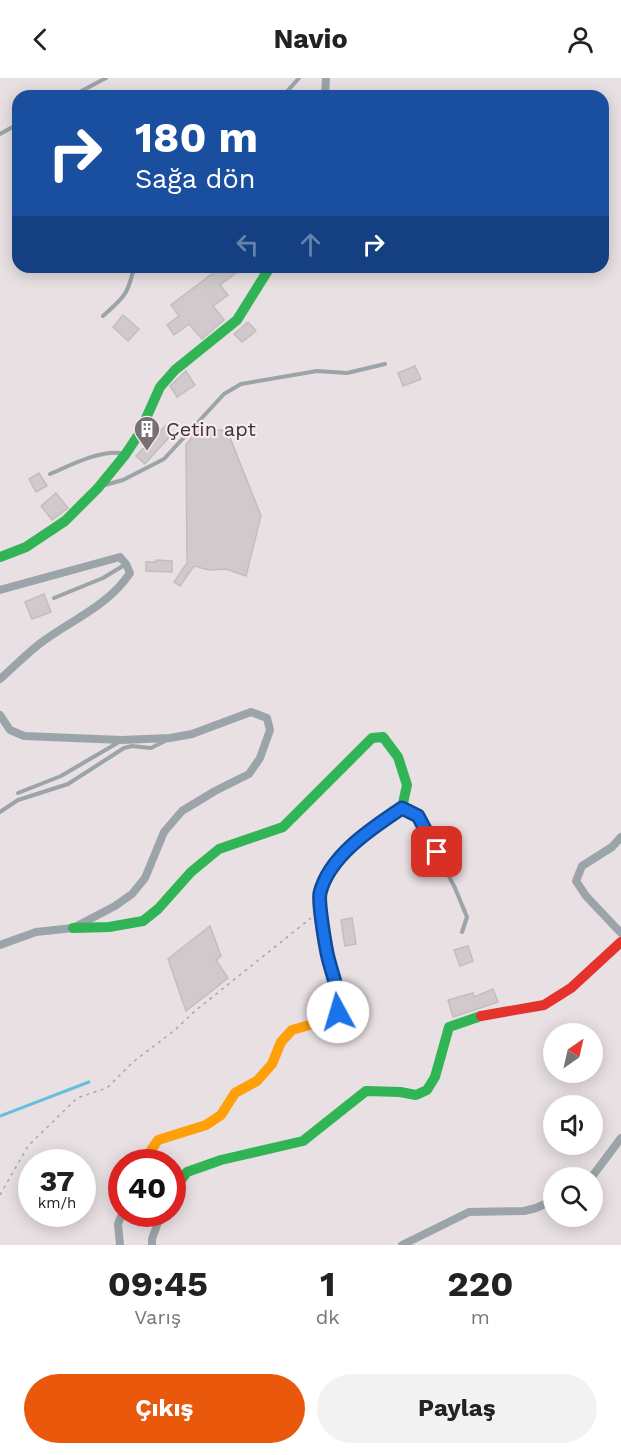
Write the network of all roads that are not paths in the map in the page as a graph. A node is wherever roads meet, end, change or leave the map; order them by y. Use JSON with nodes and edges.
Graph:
{"nodes":[{"id":1,"x":106,"y":78,"type":"edge"},
{"id":2,"x":299,"y":78,"type":"edge"},
{"id":3,"x":83,"y":90,"type":"edge"},
{"id":4,"x":288,"y":90,"type":"edge"},
{"id":5,"x":133,"y":273,"type":"edge"},
{"id":6,"x":266,"y":273,"type":"edge"},
{"id":7,"x":103,"y":316,"type":"dead end"},
{"id":8,"x":386,"y":364,"type":"dead end"},
{"id":9,"x":125,"y":455,"type":"junction"},
{"id":10,"x":50,"y":474,"type":"dead end"},
{"id":11,"x":99,"y":488,"type":"junction"},
{"id":12,"x":0,"y":557,"type":"edge"},
{"id":13,"x":126,"y":564,"type":"junction"},
{"id":14,"x":0,"y":590,"type":"edge"},
{"id":15,"x":54,"y":598,"type":"dead end"},
{"id":16,"x":0,"y":679,"type":"edge"},
{"id":17,"x":0,"y":715,"type":"edge"},
{"id":18,"x":170,"y":738,"type":"junction"},
{"id":19,"x":122,"y":740,"type":"junction"},
{"id":20,"x":18,"y":793,"type":"dead end"},
{"id":21,"x":402,"y":808,"type":"junction"},
{"id":22,"x":0,"y":812,"type":"edge"},
{"id":23,"x":621,"y":837,"type":"edge"},
{"id":24,"x":73,"y":928,"type":"junction"},
{"id":25,"x":462,"y":932,"type":"dead end"},
{"id":26,"x":621,"y":933,"type":"edge"},
{"id":27,"x":621,"y":942,"type":"edge"},
{"id":28,"x":0,"y":945,"type":"edge"},
{"id":29,"x":621,"y":1138,"type":"edge"},
{"id":30,"x":152,"y":1149,"type":"edge"},
{"id":31,"x":599,"y":1167,"type":"edge"},
{"id":32,"x":186,"y":1173,"type":"edge"},
{"id":33,"x":543,"y":1205,"type":"edge"},
{"id":34,"x":118,"y":1227,"type":"edge"},
{"id":35,"x":156,"y":1227,"type":"edge"},
{"id":36,"x":120,"y":1245,"type":"edge"},
{"id":37,"x":152,"y":1245,"type":"edge"},
{"id":38,"x":402,"y":1245,"type":"edge"}],
"edges":[{"from":1,"to":3,"type":"lane"},
{"from":2,"to":4,"type":"lane"},
{"from":5,"to":7,"type":"lane"},
{"from":6,"to":9,"type":"street"},
{"from":8,"to":11,"type":"lane"},
{"from":9,"to":10,"type":"lane"},
{"from":9,"to":11,"type":"street"},
{"from":11,"to":12,"type":"street"},
{"from":13,"to":14,"type":"street"},
{"from":13,"to":15,"type":"lane"},
{"from":13,"to":16,"type":"street"},
{"from":17,"to":19,"type":"street"},
{"from":18,"to":19,"type":"street"},
{"from":18,"to":22,"type":"lane"},
{"from":18,"to":24,"type":"street"},
{"from":19,"to":20,"type":"lane"},
{"from":21,"to":24,"type":"street"},
{"from":21,"to":25,"type":"lane"},
{"from":21,"to":30,"type":"street"},
{"from":23,"to":26,"type":"street"},
{"from":24,"to":28,"type":"street"},
{"from":27,"to":32,"type":"street"},
{"from":29,"to":31,"type":"street"},
{"from":33,"to":38,"type":"street"},
{"from":34,"to":36,"type":"street"},
{"from":35,"to":37,"type":"street"}]}
